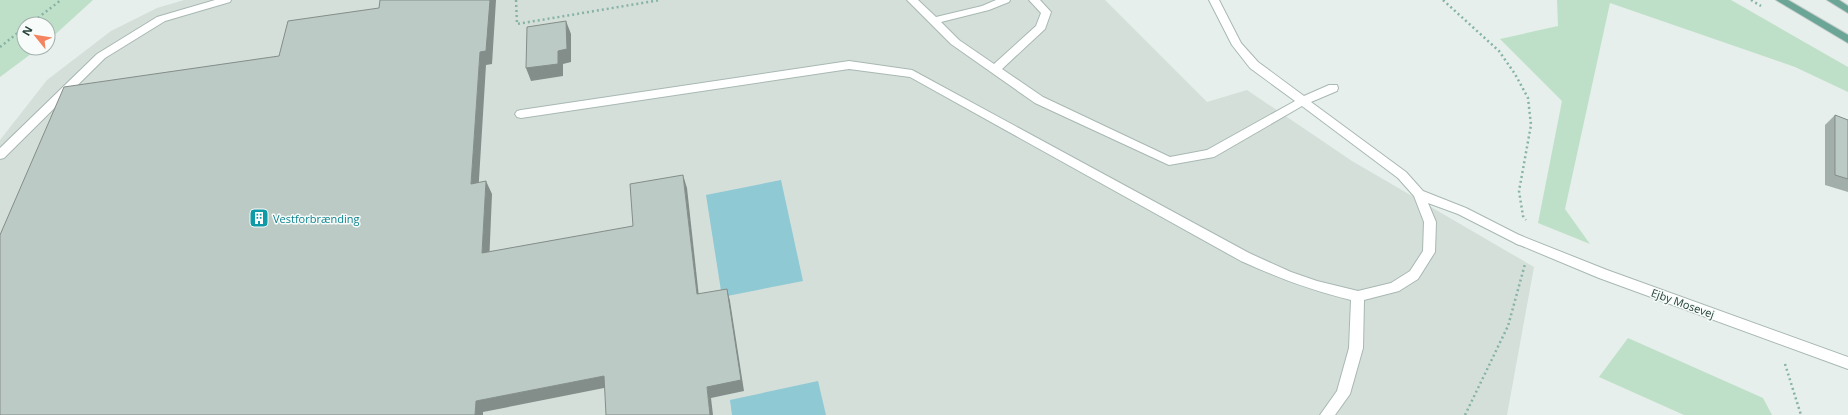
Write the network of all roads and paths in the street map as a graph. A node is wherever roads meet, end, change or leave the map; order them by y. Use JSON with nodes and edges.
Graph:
{"nodes":[{"id":1,"x":61,"y":0,"type":"edge"},
{"id":2,"x":226,"y":0,"type":"edge"},
{"id":3,"x":516,"y":0,"type":"edge"},
{"id":4,"x":660,"y":0,"type":"edge"},
{"id":5,"x":912,"y":0,"type":"edge"},
{"id":6,"x":1005,"y":0,"type":"edge"},
{"id":7,"x":1034,"y":0,"type":"edge"},
{"id":8,"x":1214,"y":0,"type":"edge"},
{"id":9,"x":1442,"y":0,"type":"edge"},
{"id":10,"x":1781,"y":0,"type":"edge"},
{"id":11,"x":1832,"y":0,"type":"edge"},
{"id":12,"x":1848,"y":10,"type":"edge"},
{"id":13,"x":40,"y":16,"type":"edge"},
{"id":14,"x":934,"y":21,"type":"junction"},
{"id":15,"x":16,"y":34,"type":"edge"},
{"id":16,"x":1848,"y":40,"type":"edge"},
{"id":17,"x":0,"y":47,"type":"edge"},
{"id":18,"x":995,"y":69,"type":"junction"},
{"id":19,"x":1333,"y":88,"type":"dead end"},
{"id":20,"x":1301,"y":102,"type":"junction"},
{"id":21,"x":521,"y":114,"type":"dead end"},
{"id":22,"x":0,"y":155,"type":"edge"},
{"id":23,"x":1418,"y":194,"type":"junction"},
{"id":24,"x":1528,"y":222,"type":"dead end"},
{"id":25,"x":1524,"y":242,"type":"junction"},
{"id":26,"x":1358,"y":296,"type":"junction"},
{"id":27,"x":1804,"y":348,"type":"junction"},
{"id":28,"x":1848,"y":363,"type":"edge"},
{"id":29,"x":1327,"y":415,"type":"edge"},
{"id":30,"x":1465,"y":415,"type":"edge"},
{"id":31,"x":1801,"y":415,"type":"edge"}],
"edges":[{"from":1,"to":13,"type":"path"},
{"from":2,"to":22,"type":"street"},
{"from":3,"to":4,"type":"path"},
{"from":5,"to":14,"type":"street"},
{"from":6,"to":14,"type":"street"},
{"from":7,"to":18,"type":"street"},
{"from":8,"to":20,"type":"street"},
{"from":9,"to":24,"type":"path"},
{"from":10,"to":16,"type":"main road"},
{"from":11,"to":12,"type":"main road"},
{"from":14,"to":18,"type":"street"},
{"from":15,"to":17,"type":"path"},
{"from":18,"to":20,"type":"street"},
{"from":19,"to":20,"type":"street"},
{"from":20,"to":23,"type":"street"},
{"from":21,"to":26,"type":"street"},
{"from":23,"to":25,"type":"street","name":"Ejby Mosevej"},
{"from":23,"to":26,"type":"street"},
{"from":25,"to":27,"type":"street","name":"Ejby Mosevej"},
{"from":25,"to":30,"type":"path"},
{"from":26,"to":29,"type":"street"},
{"from":27,"to":28,"type":"street","name":"Ejby Mosevej"},
{"from":27,"to":31,"type":"path"}]}
